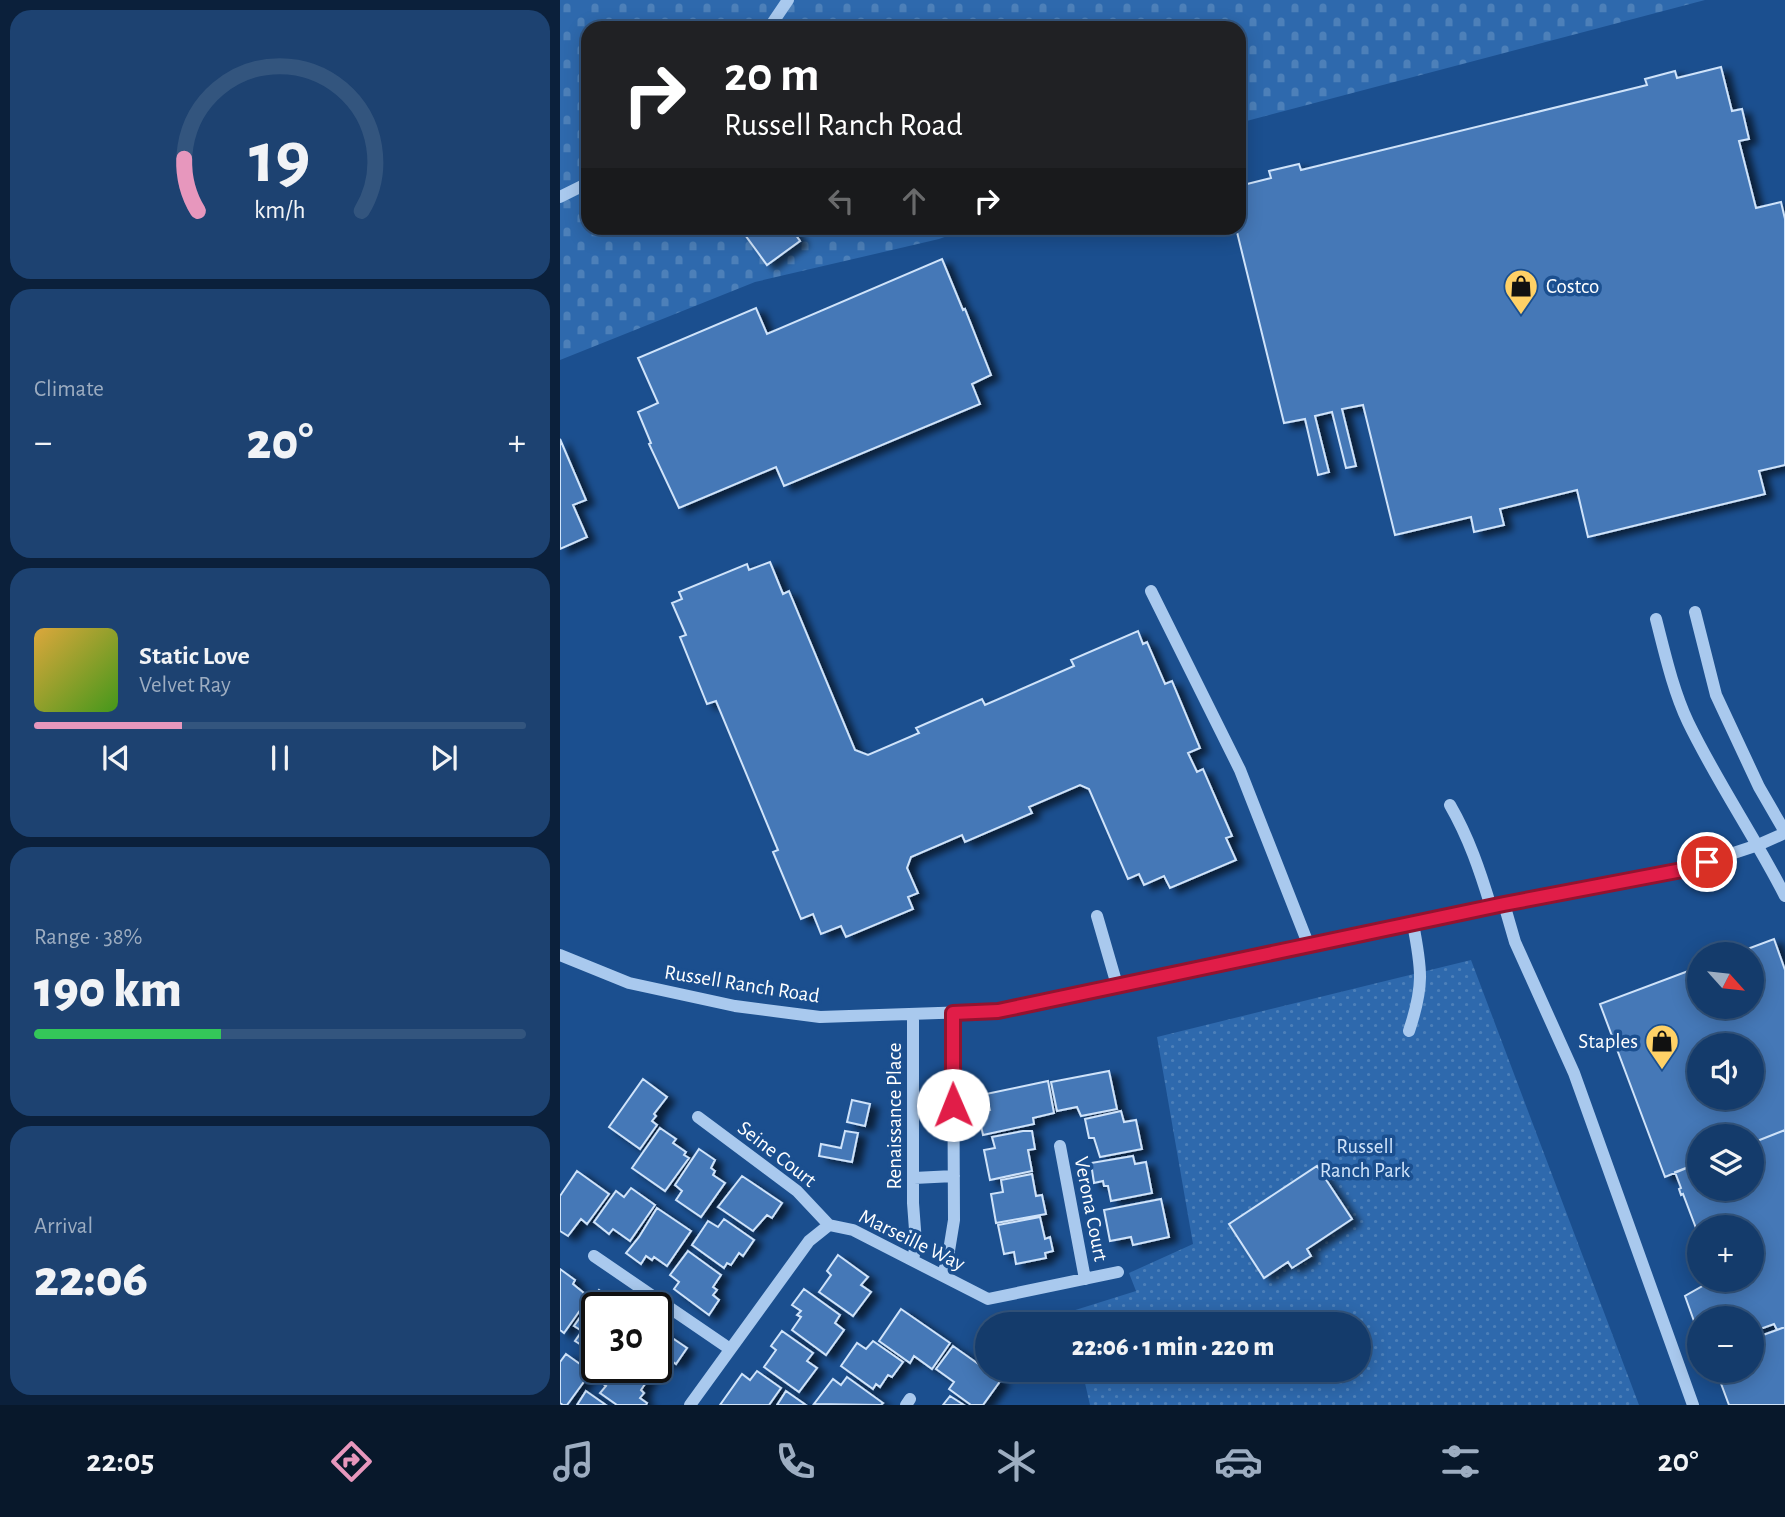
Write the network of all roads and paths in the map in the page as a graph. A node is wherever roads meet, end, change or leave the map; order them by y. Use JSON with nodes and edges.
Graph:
{"nodes":[{"id":1,"x":788,"y":0,"type":"edge"},
{"id":2,"x":774,"y":21,"type":"edge"},
{"id":3,"x":581,"y":186,"type":"edge"},
{"id":4,"x":560,"y":197,"type":"edge"},
{"id":5,"x":1151,"y":591,"type":"dead end"},
{"id":6,"x":1695,"y":612,"type":"dead end"},
{"id":7,"x":1656,"y":619,"type":"dead end"},
{"id":8,"x":1450,"y":805,"type":"dead end"},
{"id":9,"x":1785,"y":832,"type":"edge"},
{"id":10,"x":1758,"y":845,"type":"junction"},
{"id":11,"x":1785,"y":896,"type":"edge"},
{"id":12,"x":1497,"y":906,"type":"junction"},
{"id":13,"x":1097,"y":916,"type":"dead end"},
{"id":14,"x":1413,"y":924,"type":"junction"},
{"id":15,"x":1309,"y":946,"type":"junction"},
{"id":16,"x":560,"y":955,"type":"edge"},
{"id":17,"x":1117,"y":985,"type":"junction"},
{"id":18,"x":953,"y":1013,"type":"junction"},
{"id":19,"x":913,"y":1014,"type":"junction"},
{"id":20,"x":1409,"y":1031,"type":"dead end"},
{"id":21,"x":698,"y":1117,"type":"dead end"},
{"id":22,"x":1060,"y":1146,"type":"dead end"},
{"id":23,"x":954,"y":1177,"type":"junction"},
{"id":24,"x":914,"y":1178,"type":"junction"},
{"id":25,"x":829,"y":1225,"type":"junction"},
{"id":26,"x":594,"y":1256,"type":"dead end"},
{"id":27,"x":913,"y":1260,"type":"junction"},
{"id":28,"x":1118,"y":1272,"type":"dead end"},
{"id":29,"x":942,"y":1275,"type":"junction"},
{"id":30,"x":1085,"y":1279,"type":"junction"},
{"id":31,"x":730,"y":1349,"type":"junction"},
{"id":32,"x":690,"y":1405,"type":"edge"},
{"id":33,"x":1692,"y":1405,"type":"edge"}],
"edges":[{"from":1,"to":2,"type":"street"},
{"from":3,"to":4,"type":"street"},
{"from":5,"to":15,"type":"street"},
{"from":6,"to":9,"type":"street"},
{"from":7,"to":10,"type":"street"},
{"from":8,"to":12,"type":"street"},
{"from":9,"to":10,"type":"street","name":"Russell Ranch Road"},
{"from":10,"to":11,"type":"street"},
{"from":10,"to":12,"type":"street","name":"Russell Ranch Road"},
{"from":12,"to":14,"type":"street","name":"Russell Ranch Road"},
{"from":12,"to":33,"type":"street"},
{"from":13,"to":17,"type":"street"},
{"from":14,"to":15,"type":"street","name":"Russell Ranch Road"},
{"from":14,"to":20,"type":"street"},
{"from":15,"to":17,"type":"street","name":"Russell Ranch Road"},
{"from":16,"to":19,"type":"street","name":"Russell Ranch Road"},
{"from":17,"to":18,"type":"street","name":"Russell Ranch Road"},
{"from":18,"to":19,"type":"street","name":"Russell Ranch Road"},
{"from":18,"to":23,"type":"street"},
{"from":19,"to":24,"type":"street","name":"Renaissance Place"},
{"from":21,"to":25,"type":"street","name":"Seine Court"},
{"from":22,"to":30,"type":"street","name":"Verona Court"},
{"from":23,"to":24,"type":"street"},
{"from":23,"to":29,"type":"street"},
{"from":24,"to":27,"type":"street","name":"Renaissance Place"},
{"from":25,"to":27,"type":"street","name":"Marseille Way"},
{"from":25,"to":31,"type":"street","name":"Marseille Way"},
{"from":26,"to":31,"type":"street"},
{"from":27,"to":29,"type":"street","name":"Marseille Way"},
{"from":28,"to":30,"type":"street","name":"Marseille Way"},
{"from":29,"to":30,"type":"street","name":"Marseille Way"},
{"from":31,"to":32,"type":"street","name":"Marseille Way"}]}
